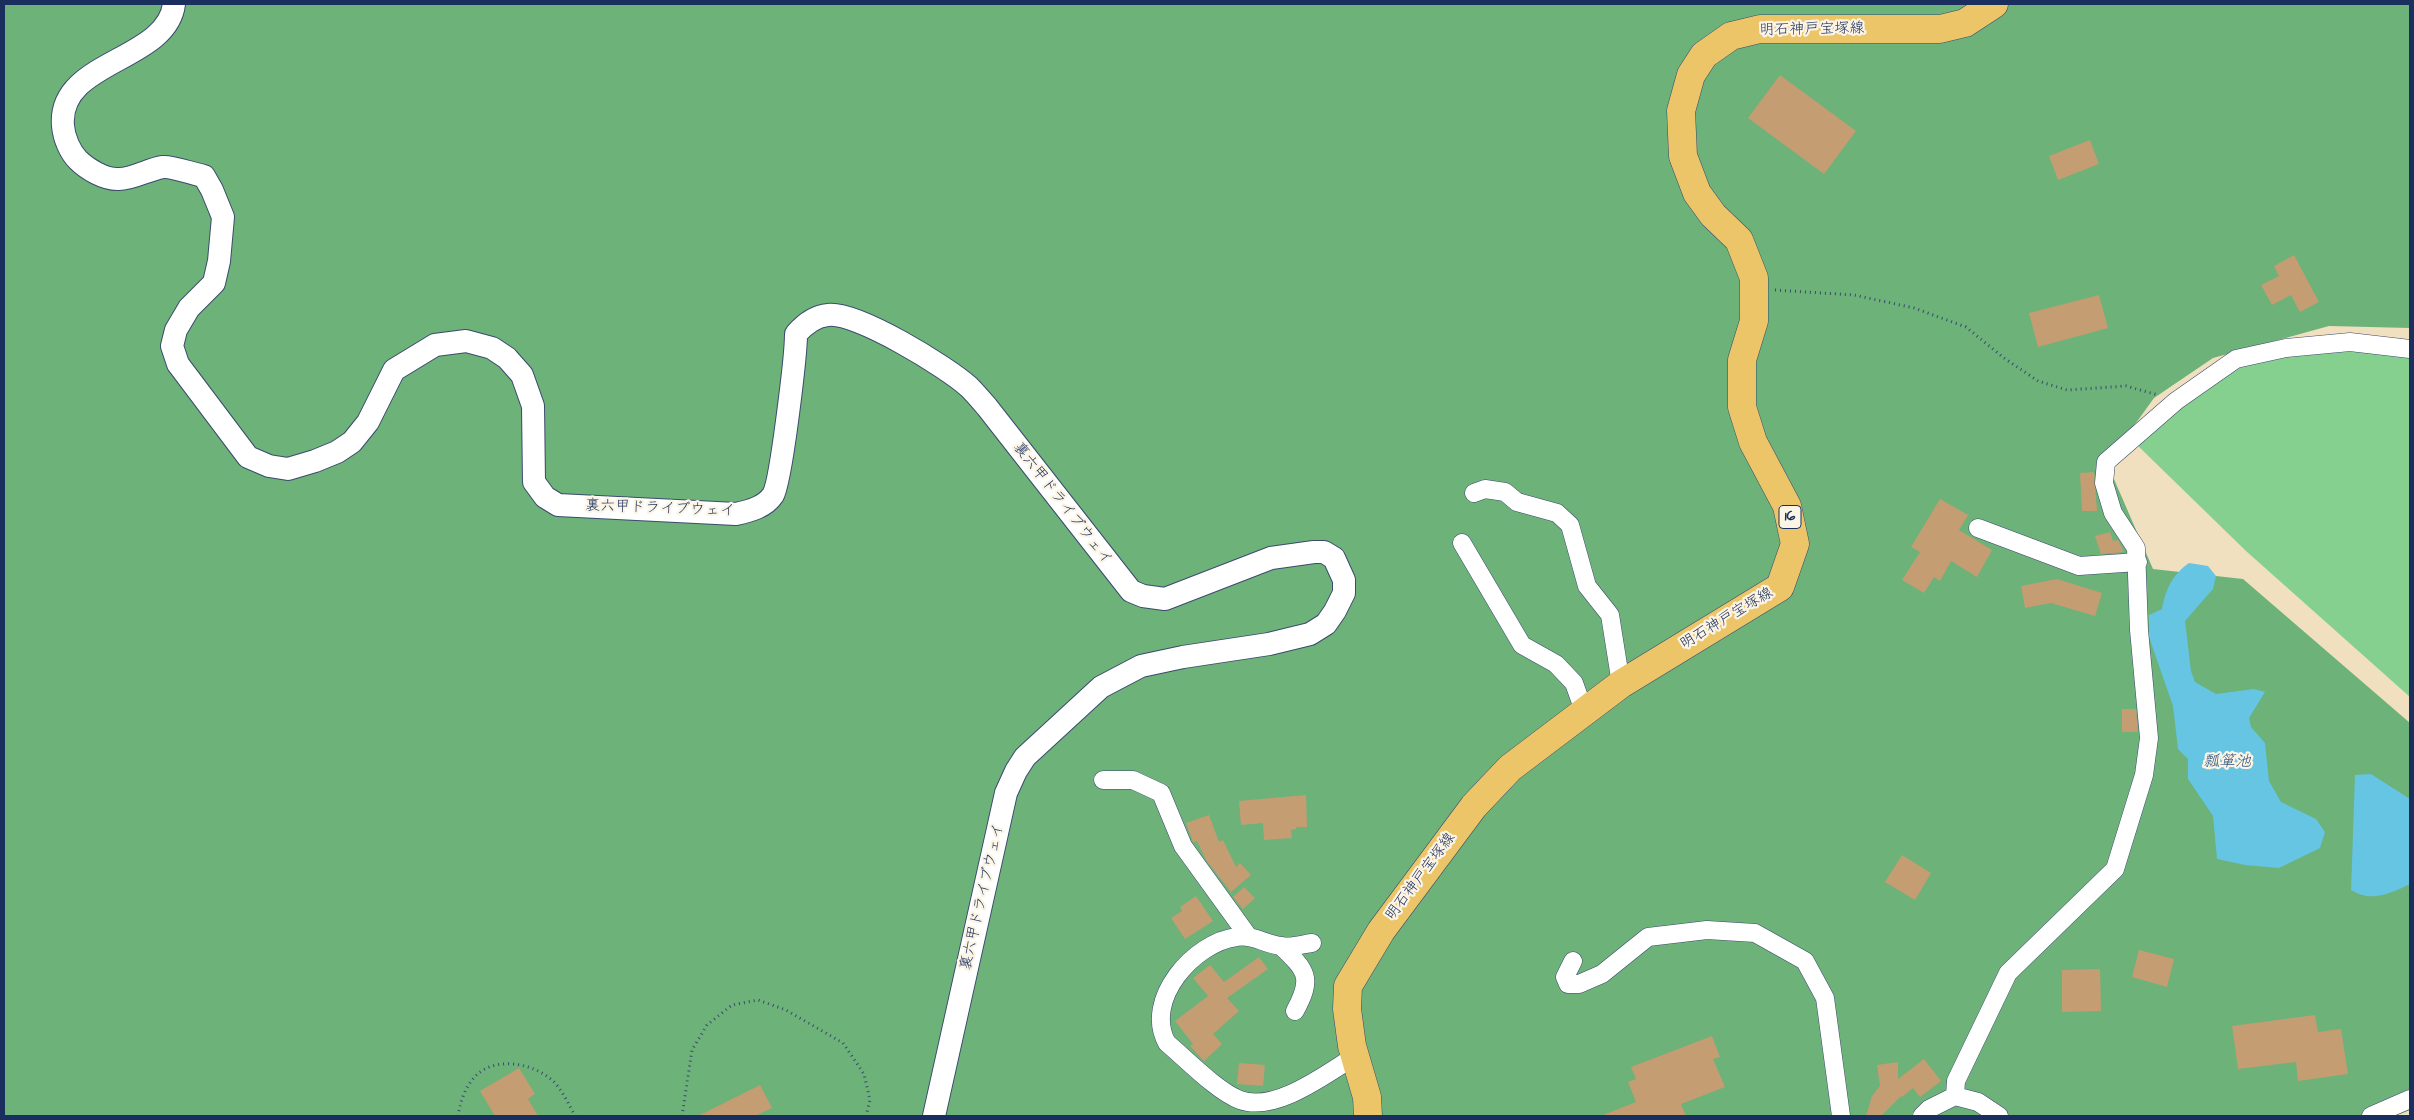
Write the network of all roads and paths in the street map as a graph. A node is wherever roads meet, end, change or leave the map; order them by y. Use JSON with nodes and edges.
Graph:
{"nodes":[{"id":1,"x":174,"y":4,"type":"edge"},
{"id":2,"x":1994,"y":4,"type":"edge"},
{"id":3,"x":1754,"y":278,"type":"junction"},
{"id":4,"x":2410,"y":349,"type":"edge"},
{"id":5,"x":2176,"y":401,"type":"junction"},
{"id":6,"x":1474,"y":493,"type":"dead end"},
{"id":7,"x":1978,"y":528,"type":"dead end"},
{"id":8,"x":1462,"y":543,"type":"dead end"},
{"id":9,"x":2138,"y":562,"type":"junction"},
{"id":10,"x":1621,"y":684,"type":"junction"},
{"id":11,"x":1584,"y":711,"type":"junction"},
{"id":12,"x":1103,"y":780,"type":"dead end"},
{"id":13,"x":1248,"y":936,"type":"junction"},
{"id":14,"x":1312,"y":943,"type":"dead end"},
{"id":15,"x":1281,"y":946,"type":"junction"},
{"id":16,"x":1573,"y":961,"type":"dead end"},
{"id":17,"x":1295,"y":1011,"type":"dead end"},
{"id":18,"x":1355,"y":1056,"type":"junction"},
{"id":19,"x":1955,"y":1096,"type":"junction"},
{"id":20,"x":2410,"y":1099,"type":"edge"},
{"id":21,"x":458,"y":1116,"type":"edge"},
{"id":22,"x":575,"y":1116,"type":"edge"},
{"id":23,"x":682,"y":1116,"type":"edge"},
{"id":24,"x":866,"y":1116,"type":"edge"},
{"id":25,"x":934,"y":1116,"type":"edge"},
{"id":26,"x":1368,"y":1116,"type":"edge"},
{"id":27,"x":1841,"y":1116,"type":"edge"},
{"id":28,"x":1922,"y":1116,"type":"edge"},
{"id":29,"x":1999,"y":1116,"type":"edge"},
{"id":30,"x":2371,"y":1116,"type":"edge"}],
"edges":[{"from":1,"to":25,"type":"street","name":"裏六甲ドライブウェイ"},
{"from":2,"to":3,"type":"main road","name":"明石神戸宝塚線","number":"16"},
{"from":3,"to":5,"type":"path"},
{"from":3,"to":10,"type":"main road","name":"明石神戸宝塚線","number":"16"},
{"from":4,"to":5,"type":"street"},
{"from":5,"to":9,"type":"street"},
{"from":6,"to":10,"type":"street"},
{"from":7,"to":9,"type":"street"},
{"from":8,"to":11,"type":"street"},
{"from":9,"to":19,"type":"street"},
{"from":10,"to":11,"type":"main road","name":"明石神戸宝塚線","number":"16"},
{"from":11,"to":18,"type":"main road","name":"明石神戸宝塚線","number":"16"},
{"from":12,"to":13,"type":"street"},
{"from":13,"to":15,"type":"street"},
{"from":13,"to":18,"type":"street"},
{"from":14,"to":15,"type":"street"},
{"from":15,"to":17,"type":"street"},
{"from":16,"to":27,"type":"street"},
{"from":18,"to":26,"type":"main road","name":"明石神戸宝塚線","number":"16"},
{"from":19,"to":28,"type":"street"},
{"from":19,"to":29,"type":"street"},
{"from":20,"to":30,"type":"street"},
{"from":21,"to":22,"type":"path"},
{"from":23,"to":24,"type":"path"}]}
